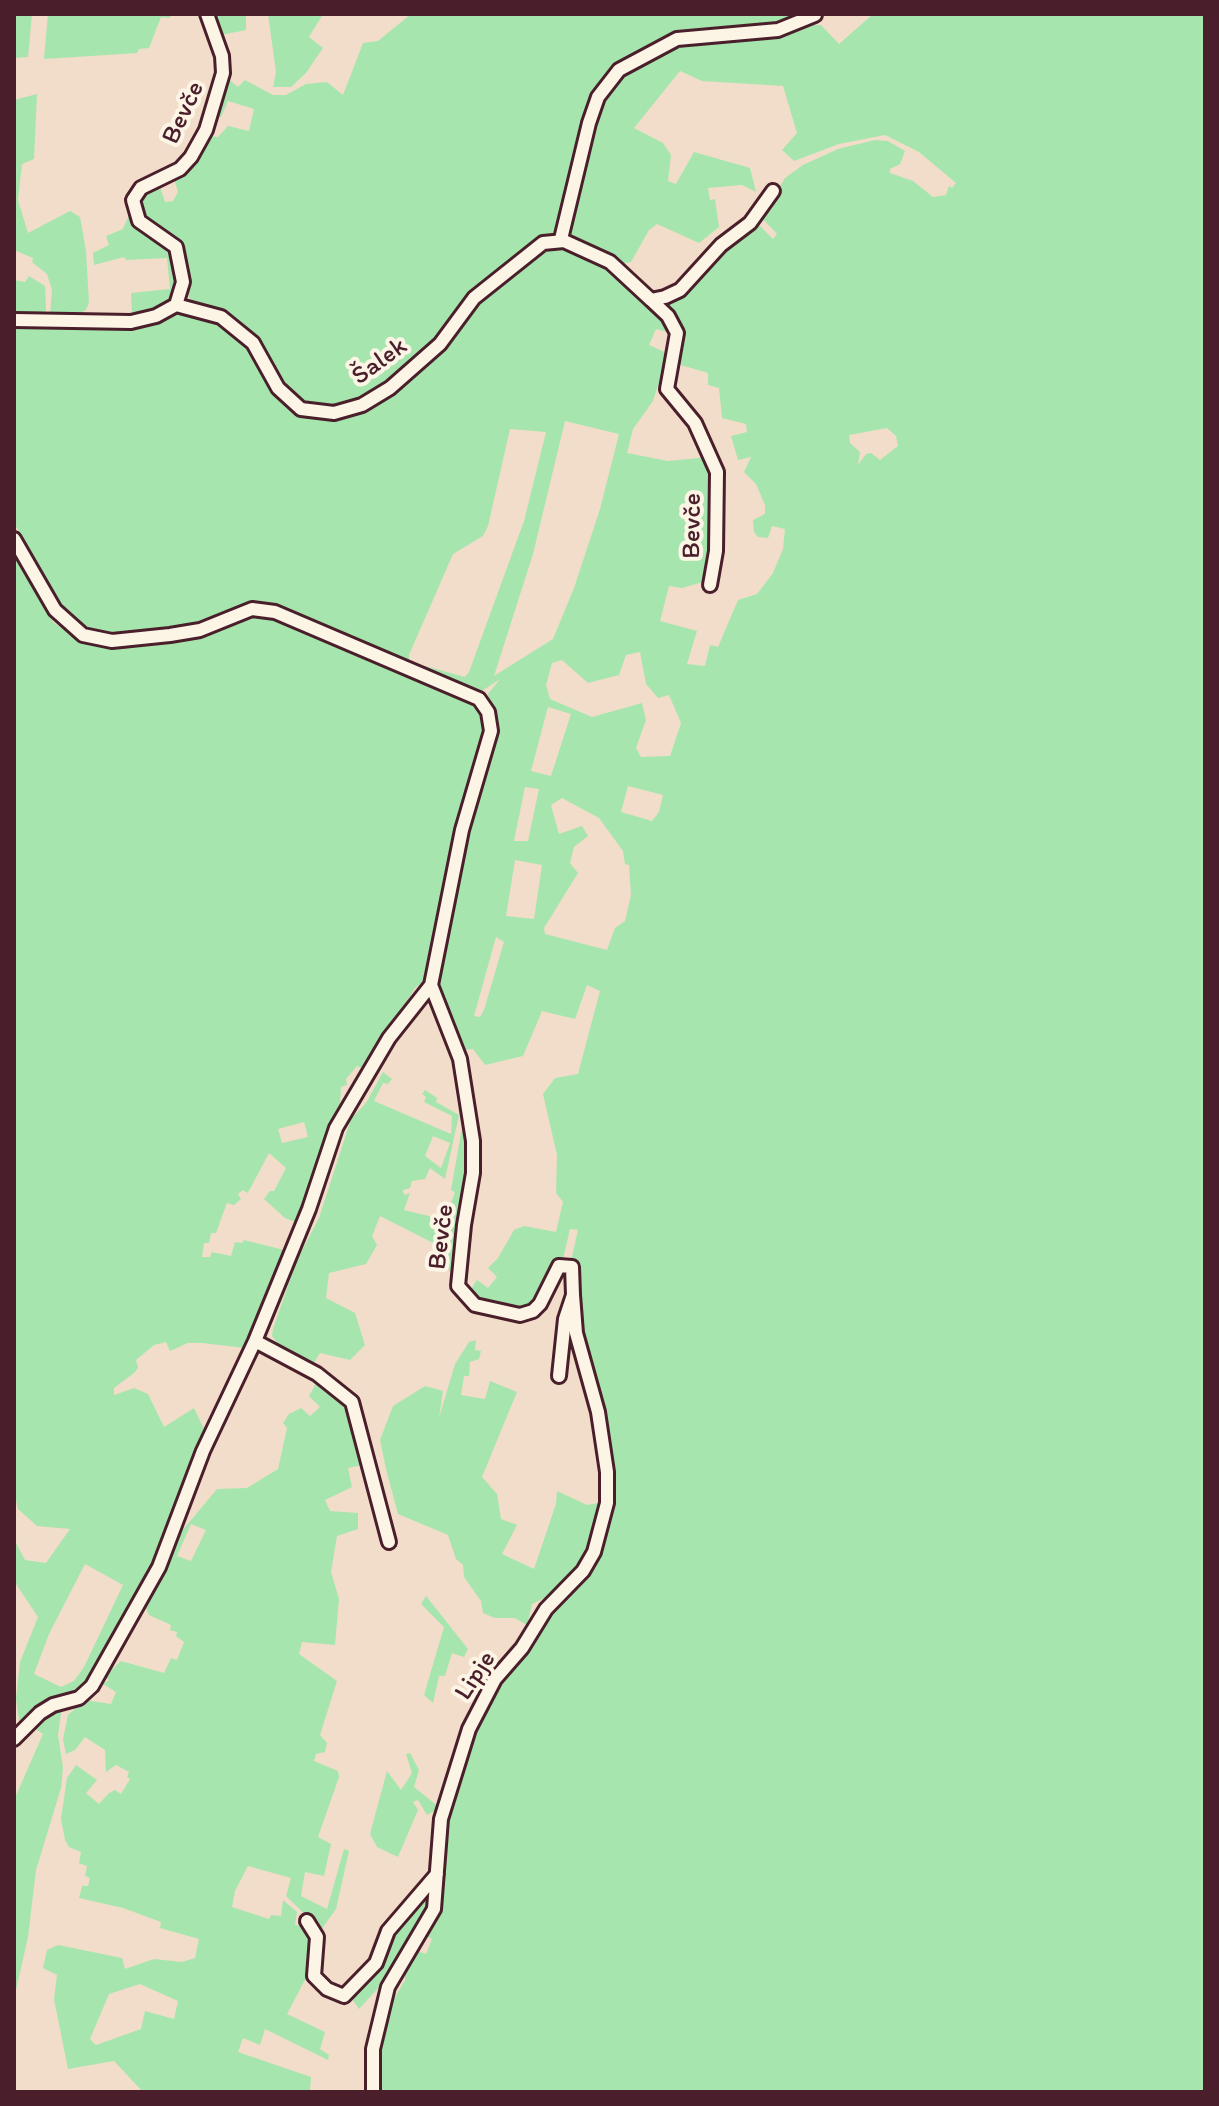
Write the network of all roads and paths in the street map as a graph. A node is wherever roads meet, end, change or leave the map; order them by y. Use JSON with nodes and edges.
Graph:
{"nodes":[{"id":1,"x":207,"y":14,"type":"edge"},
{"id":2,"x":815,"y":15,"type":"edge"},
{"id":3,"x":773,"y":191,"type":"dead end"},
{"id":4,"x":561,"y":239,"type":"junction"},
{"id":5,"x":651,"y":300,"type":"junction"},
{"id":6,"x":176,"y":305,"type":"junction"},
{"id":7,"x":14,"y":320,"type":"edge"},
{"id":8,"x":14,"y":539,"type":"edge"},
{"id":9,"x":710,"y":585,"type":"dead end"},
{"id":10,"x":431,"y":985,"type":"junction"},
{"id":11,"x":573,"y":1295,"type":"junction"},
{"id":12,"x":255,"y":1341,"type":"junction"},
{"id":13,"x":559,"y":1376,"type":"dead end"},
{"id":14,"x":389,"y":1542,"type":"dead end"},
{"id":15,"x":14,"y":1739,"type":"edge"},
{"id":16,"x":437,"y":1874,"type":"junction"},
{"id":17,"x":307,"y":1921,"type":"dead end"},
{"id":18,"x":373,"y":2092,"type":"edge"}],
"edges":[{"from":1,"to":6,"type":"street","name":"Bevče"},
{"from":2,"to":4,"type":"street"},
{"from":3,"to":5,"type":"street"},
{"from":4,"to":5,"type":"street"},
{"from":4,"to":6,"type":"street","name":"Šalek"},
{"from":5,"to":9,"type":"street","name":"Bevče"},
{"from":6,"to":7,"type":"street"},
{"from":8,"to":10,"type":"street"},
{"from":10,"to":11,"type":"street","name":"Bevče"},
{"from":10,"to":12,"type":"street"},
{"from":11,"to":13,"type":"street"},
{"from":11,"to":16,"type":"street","name":"Lipje"},
{"from":12,"to":14,"type":"street"},
{"from":12,"to":15,"type":"street"},
{"from":16,"to":17,"type":"street"},
{"from":16,"to":18,"type":"street","name":"Lipje"}]}
